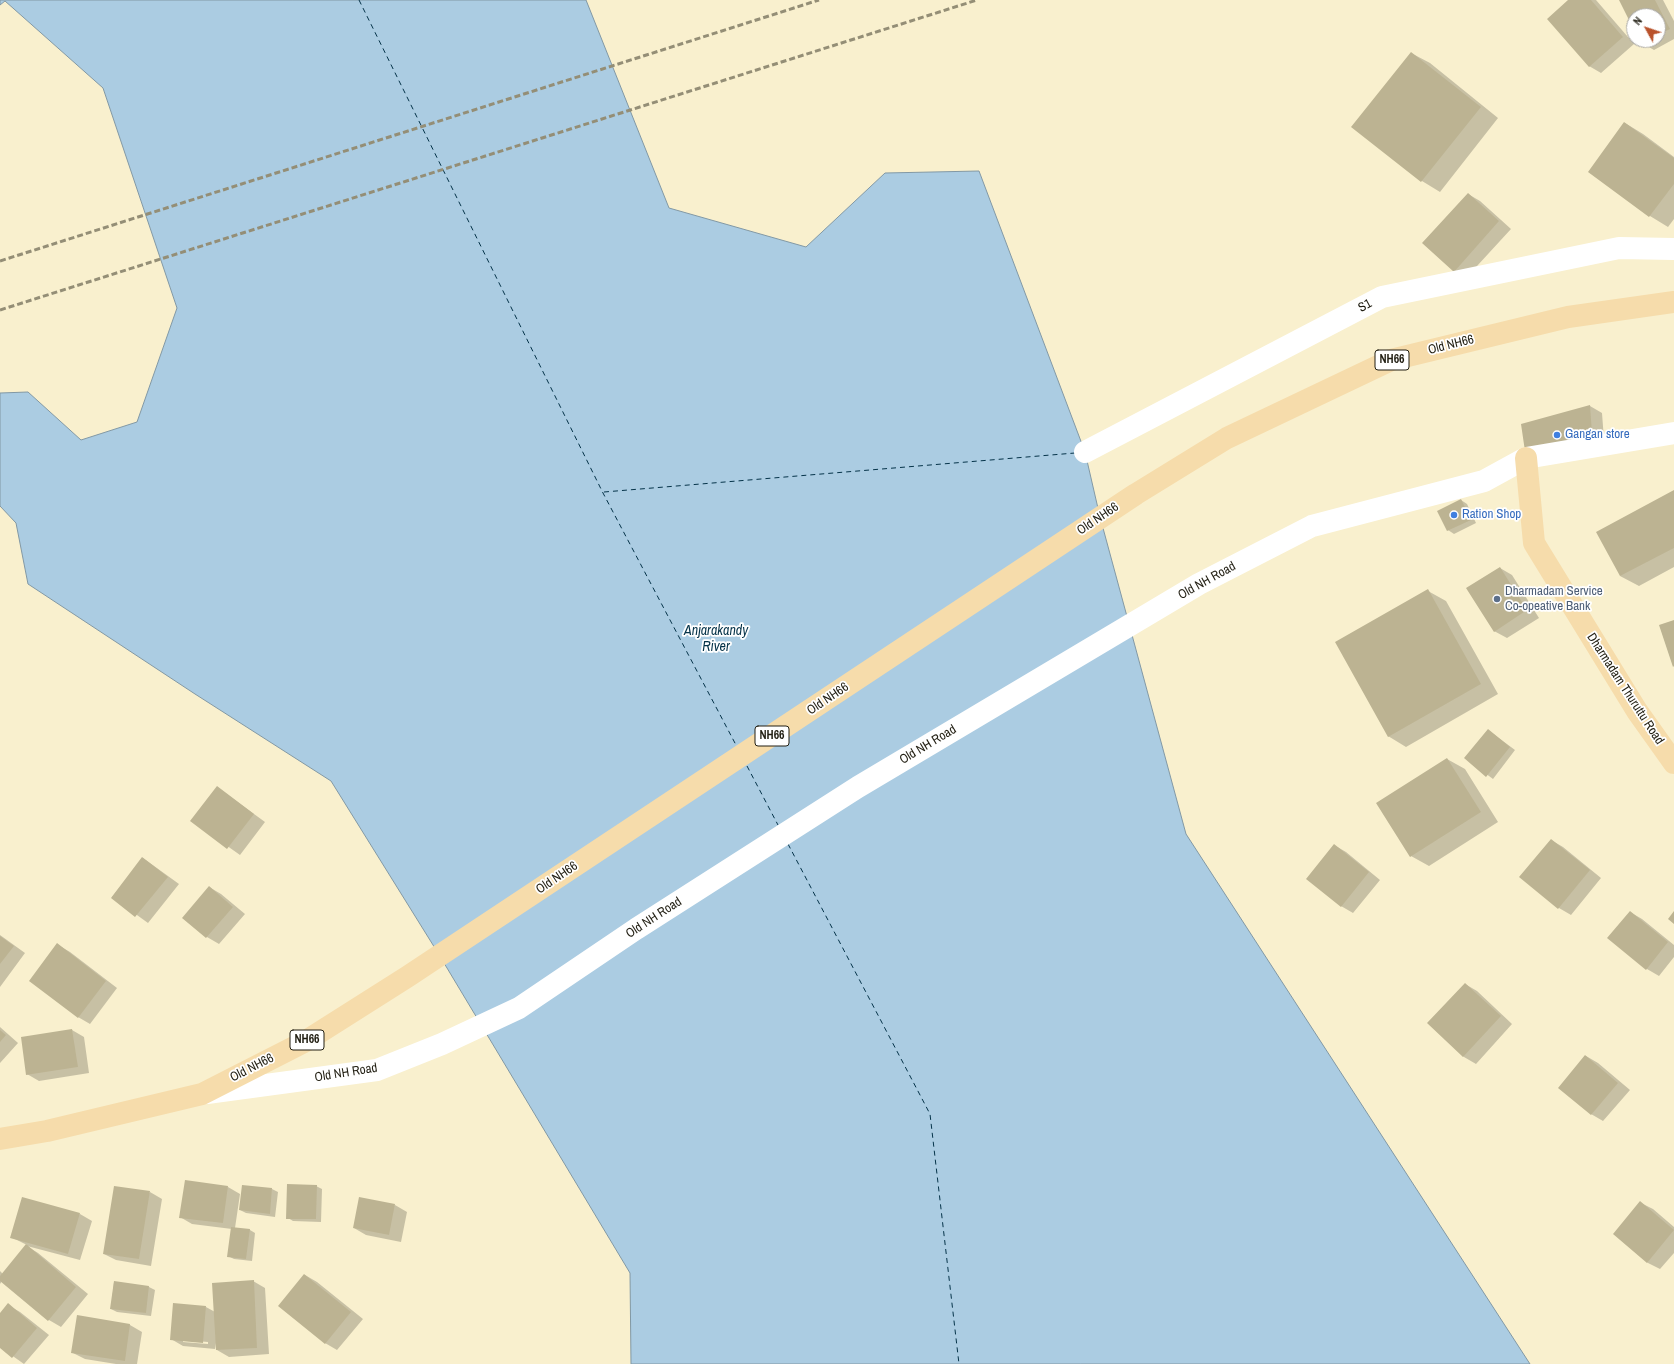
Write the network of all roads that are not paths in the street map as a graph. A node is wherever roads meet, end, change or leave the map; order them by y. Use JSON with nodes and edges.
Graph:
{"nodes":[{"id":1,"x":1674,"y":249,"type":"edge"},
{"id":2,"x":1674,"y":302,"type":"edge"},
{"id":3,"x":1674,"y":433,"type":"edge"},
{"id":4,"x":1085,"y":452,"type":"dead end"},
{"id":5,"x":1526,"y":458,"type":"junction"},
{"id":6,"x":1674,"y":763,"type":"edge"},
{"id":7,"x":202,"y":1094,"type":"junction"},
{"id":8,"x":0,"y":1139,"type":"edge"}],
"edges":[{"from":1,"to":4,"type":"street","name":"S1"},
{"from":2,"to":7,"type":"main road","name":"Old NH66","number":"NH66"},
{"from":3,"to":5,"type":"street","name":"Old NH Road"},
{"from":5,"to":6,"type":"main road","name":"Dharmadam Thuruttu Road"},
{"from":5,"to":7,"type":"street","name":"Old NH Road"},
{"from":7,"to":8,"type":"main road","name":"Old NH66","number":"NH66"}]}
